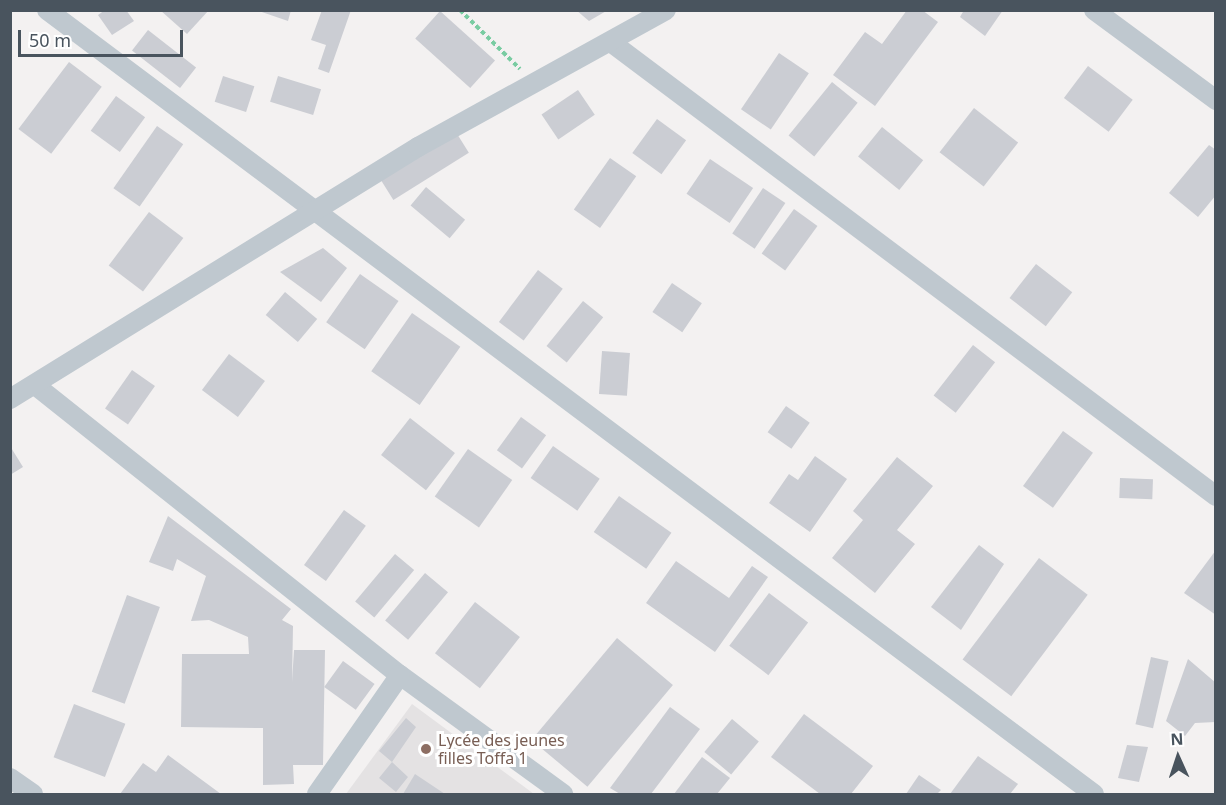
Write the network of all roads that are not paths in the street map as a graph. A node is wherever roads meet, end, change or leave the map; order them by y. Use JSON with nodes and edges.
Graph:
{"nodes":[{"id":1,"x":666,"y":10,"type":"edge"},
{"id":2,"x":1094,"y":10,"type":"edge"},
{"id":3,"x":50,"y":11,"type":"edge"},
{"id":4,"x":612,"y":43,"type":"junction"},
{"id":5,"x":1215,"y":100,"type":"edge"},
{"id":6,"x":316,"y":209,"type":"junction"},
{"id":7,"x":35,"y":385,"type":"junction"},
{"id":8,"x":10,"y":399,"type":"edge"},
{"id":9,"x":1215,"y":496,"type":"edge"},
{"id":10,"x":400,"y":675,"type":"junction"},
{"id":11,"x":10,"y":778,"type":"edge"},
{"id":12,"x":33,"y":795,"type":"edge"},
{"id":13,"x":317,"y":795,"type":"edge"},
{"id":14,"x":563,"y":795,"type":"edge"},
{"id":15,"x":1094,"y":795,"type":"edge"}],
"edges":[{"from":1,"to":4,"type":"street"},
{"from":2,"to":5,"type":"street"},
{"from":3,"to":6,"type":"street"},
{"from":4,"to":6,"type":"street"},
{"from":4,"to":9,"type":"street"},
{"from":6,"to":7,"type":"street"},
{"from":6,"to":15,"type":"street"},
{"from":7,"to":8,"type":"street"},
{"from":7,"to":10,"type":"street"},
{"from":10,"to":13,"type":"street"},
{"from":10,"to":14,"type":"street"},
{"from":11,"to":12,"type":"street"}]}
